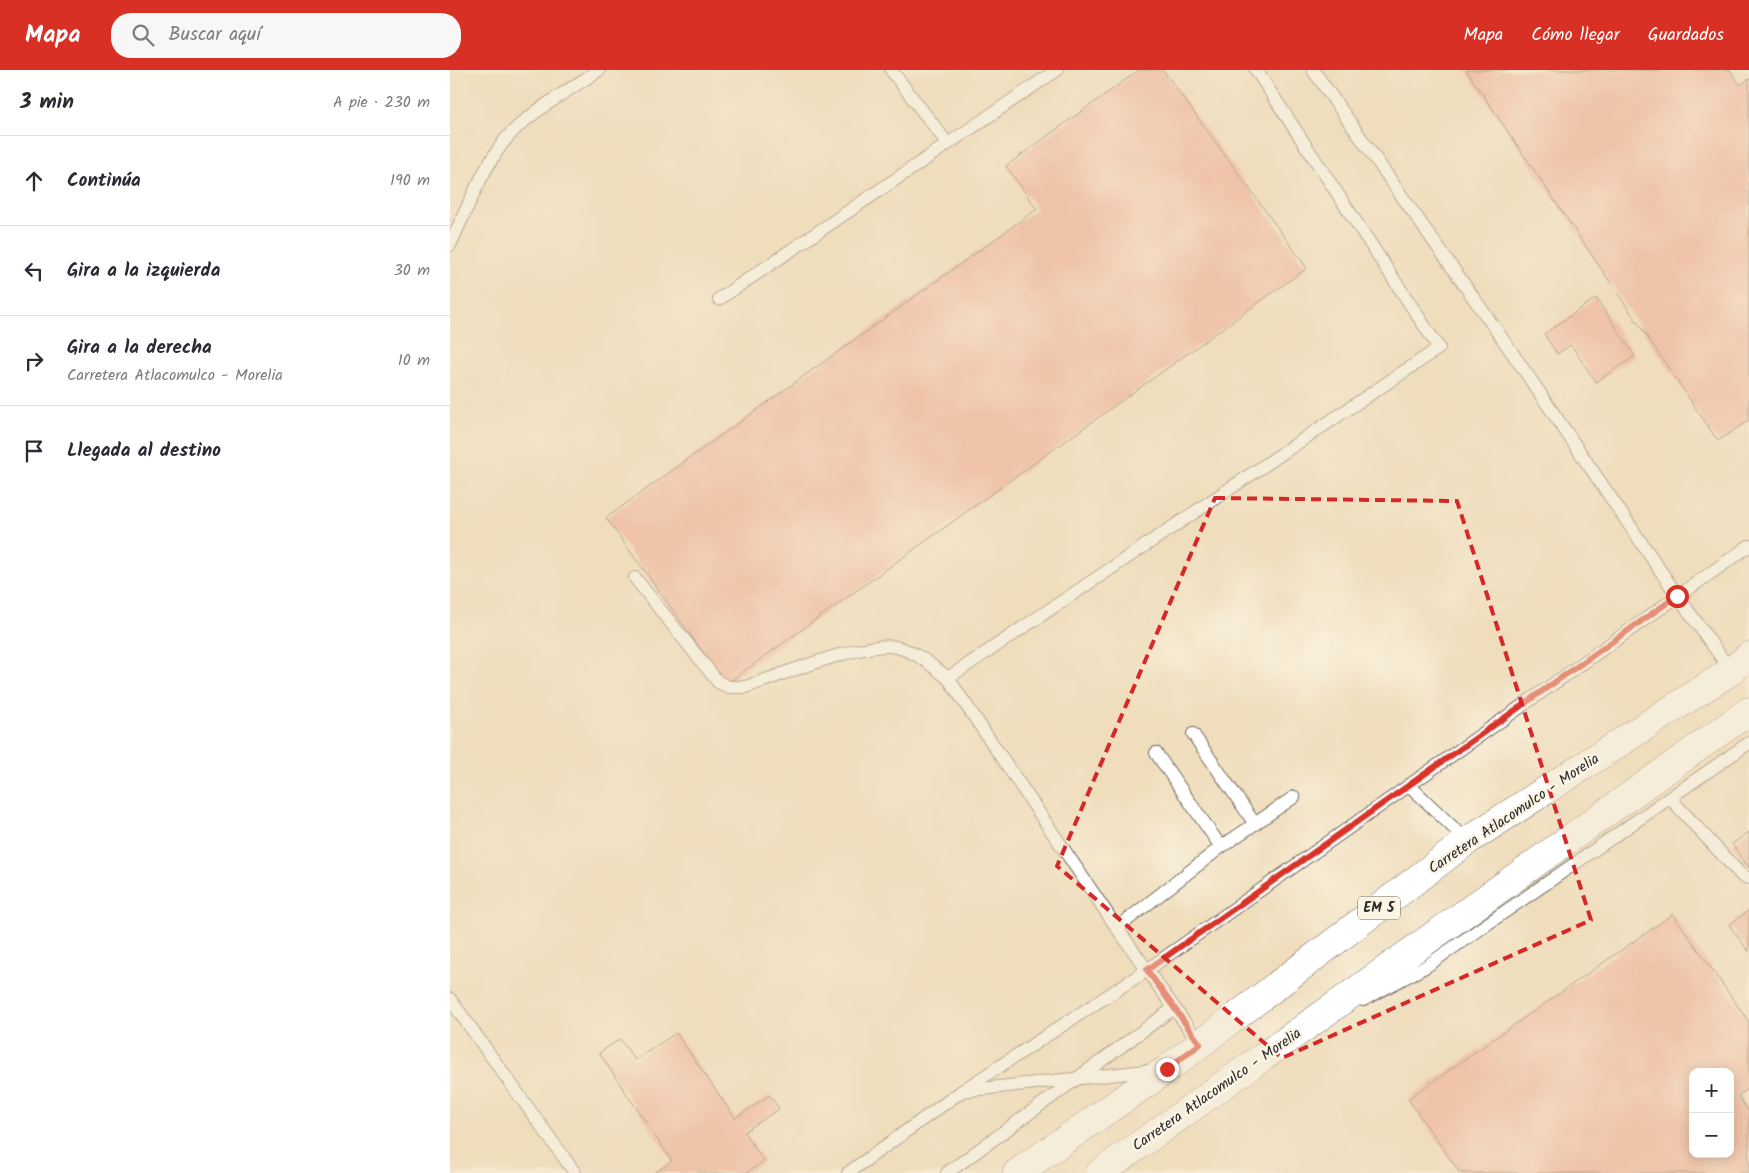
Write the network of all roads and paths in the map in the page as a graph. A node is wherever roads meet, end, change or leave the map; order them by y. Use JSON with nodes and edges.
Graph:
{"nodes":[{"id":1,"x":599,"y":70,"type":"edge"},
{"id":2,"x":891,"y":70,"type":"edge"},
{"id":3,"x":1057,"y":70,"type":"edge"},
{"id":4,"x":1256,"y":70,"type":"edge"},
{"id":5,"x":1312,"y":70,"type":"edge"},
{"id":6,"x":948,"y":144,"type":"junction"},
{"id":7,"x":450,"y":245,"type":"edge"},
{"id":8,"x":718,"y":299,"type":"dead end"},
{"id":9,"x":1749,"y":546,"type":"edge"},
{"id":10,"x":635,"y":578,"type":"dead end"},
{"id":11,"x":1677,"y":596,"type":"junction"},
{"id":12,"x":1740,"y":663,"type":"edge"},
{"id":13,"x":948,"y":678,"type":"junction"},
{"id":14,"x":1749,"y":711,"type":"edge"},
{"id":15,"x":1193,"y":734,"type":"dead end"},
{"id":16,"x":1749,"y":743,"type":"edge"},
{"id":17,"x":1156,"y":753,"type":"dead end"},
{"id":18,"x":1410,"y":784,"type":"junction"},
{"id":19,"x":1294,"y":797,"type":"dead end"},
{"id":20,"x":1670,"y":798,"type":"junction"},
{"id":21,"x":1255,"y":824,"type":"junction"},
{"id":22,"x":1467,"y":842,"type":"junction"},
{"id":23,"x":1221,"y":847,"type":"junction"},
{"id":24,"x":1749,"y":878,"type":"edge"},
{"id":25,"x":1117,"y":928,"type":"junction"},
{"id":26,"x":1147,"y":970,"type":"junction"},
{"id":27,"x":450,"y":999,"type":"edge"},
{"id":28,"x":1174,"y":1008,"type":"junction"},
{"id":29,"x":1200,"y":1044,"type":"junction"},
{"id":30,"x":1282,"y":1044,"type":"junction"},
{"id":31,"x":1167,"y":1069,"type":"junction"},
{"id":32,"x":1078,"y":1078,"type":"junction"},
{"id":33,"x":962,"y":1091,"type":"junction"},
{"id":34,"x":575,"y":1173,"type":"edge"},
{"id":35,"x":848,"y":1173,"type":"edge"},
{"id":36,"x":947,"y":1173,"type":"edge"},
{"id":37,"x":1017,"y":1173,"type":"edge"},
{"id":38,"x":1100,"y":1173,"type":"edge"}],
"edges":[{"from":1,"to":7,"type":"lane"},
{"from":2,"to":6,"type":"lane"},
{"from":3,"to":6,"type":"lane"},
{"from":4,"to":13,"type":"lane"},
{"from":5,"to":11,"type":"lane"},
{"from":6,"to":8,"type":"lane"},
{"from":9,"to":11,"type":"lane"},
{"from":10,"to":13,"type":"lane"},
{"from":11,"to":12,"type":"lane"},
{"from":11,"to":18,"type":"lane"},
{"from":12,"to":22,"type":"main road","name":"Carretera Atlacomulco - Morelia","number":"EM 5"},
{"from":13,"to":25,"type":"lane"},
{"from":14,"to":30,"type":"main road","name":"Carretera Atlacomulco - Morelia"},
{"from":15,"to":21,"type":"lane"},
{"from":16,"to":20,"type":"lane"},
{"from":17,"to":23,"type":"lane"},
{"from":18,"to":22,"type":"lane"},
{"from":18,"to":26,"type":"lane"},
{"from":19,"to":21,"type":"lane"},
{"from":20,"to":24,"type":"lane"},
{"from":20,"to":30,"type":"lane"},
{"from":21,"to":23,"type":"lane"},
{"from":22,"to":29,"type":"main road","name":"Carretera Atlacomulco - Morelia","number":"EM 5"},
{"from":23,"to":25,"type":"lane"},
{"from":25,"to":26,"type":"lane"},
{"from":26,"to":28,"type":"lane"},
{"from":26,"to":33,"type":"lane"},
{"from":27,"to":34,"type":"lane"},
{"from":28,"to":29,"type":"lane"},
{"from":28,"to":32,"type":"lane"},
{"from":29,"to":31,"type":"main road","name":"Carretera Atlacomulco - Morelia","number":"EM 5"},
{"from":30,"to":38,"type":"main road","name":"Carretera Atlacomulco - Morelia"},
{"from":31,"to":32,"type":"lane"},
{"from":31,"to":37,"type":"main road","name":"Carretera Atlacomulco - Morelia","number":"EM 5"},
{"from":32,"to":33,"type":"lane"},
{"from":32,"to":36,"type":"lane"},
{"from":33,"to":35,"type":"lane"}]}
